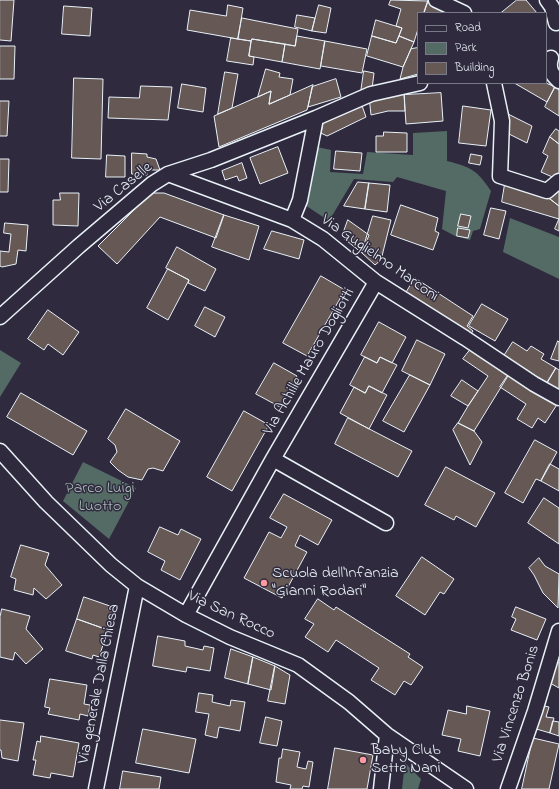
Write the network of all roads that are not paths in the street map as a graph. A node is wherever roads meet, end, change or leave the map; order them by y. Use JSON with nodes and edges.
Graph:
{"nodes":[{"id":1,"x":436,"y":0,"type":"edge"},
{"id":2,"x":547,"y":0,"type":"edge"},
{"id":3,"x":462,"y":12,"type":"edge"},
{"id":4,"x":554,"y":23,"type":"edge"},
{"id":5,"x":552,"y":57,"type":"edge"},
{"id":6,"x":559,"y":81,"type":"edge"},
{"id":7,"x":417,"y":84,"type":"edge"},
{"id":8,"x":494,"y":84,"type":"edge"},
{"id":9,"x":316,"y":118,"type":"junction"},
{"id":10,"x":168,"y":174,"type":"junction"},
{"id":11,"x":559,"y":181,"type":"edge"},
{"id":12,"x":292,"y":220,"type":"junction"},
{"id":13,"x":376,"y":282,"type":"junction"},
{"id":14,"x":0,"y":317,"type":"edge"},
{"id":15,"x":559,"y":398,"type":"edge"},
{"id":16,"x":0,"y":451,"type":"edge"},
{"id":17,"x":273,"y":459,"type":"junction"},
{"id":18,"x":386,"y":523,"type":"dead end"},
{"id":19,"x":137,"y":586,"type":"junction"},
{"id":20,"x":186,"y":615,"type":"junction"},
{"id":21,"x":559,"y":631,"type":"edge"},
{"id":22,"x":387,"y":735,"type":"junction"},
{"id":23,"x":96,"y":789,"type":"edge"},
{"id":24,"x":381,"y":789,"type":"edge"},
{"id":25,"x":466,"y":789,"type":"edge"},
{"id":26,"x":508,"y":789,"type":"edge"}],
"edges":[{"from":1,"to":3,"type":"street"},
{"from":2,"to":4,"type":"street"},
{"from":5,"to":6,"type":"street"},
{"from":7,"to":9,"type":"street","name":"Via Caselle"},
{"from":8,"to":11,"type":"street"},
{"from":9,"to":10,"type":"street","name":"Via Caselle"},
{"from":9,"to":12,"type":"street"},
{"from":10,"to":12,"type":"street","name":"Via Guglielmo Marconi"},
{"from":10,"to":14,"type":"street","name":"Via Caselle"},
{"from":12,"to":13,"type":"street","name":"Via Guglielmo Marconi"},
{"from":13,"to":15,"type":"street","name":"Via Guglielmo Marconi"},
{"from":13,"to":17,"type":"street","name":"Via Achille Mauro Dogliotti"},
{"from":16,"to":19,"type":"street","name":"Via San Rocco"},
{"from":17,"to":18,"type":"street","name":"Via Achille Mauro Dogliotti"},
{"from":17,"to":20,"type":"street","name":"Via Achille Mauro Dogliotti"},
{"from":19,"to":20,"type":"street","name":"Via San Rocco"},
{"from":19,"to":23,"type":"street","name":"Via generale Dalla Chiesa"},
{"from":20,"to":22,"type":"street","name":"Via San Rocco"},
{"from":21,"to":26,"type":"street","name":"Via Vincenzo Bonis"},
{"from":22,"to":24,"type":"street"},
{"from":22,"to":25,"type":"street","name":"Via San Rocco"}]}
